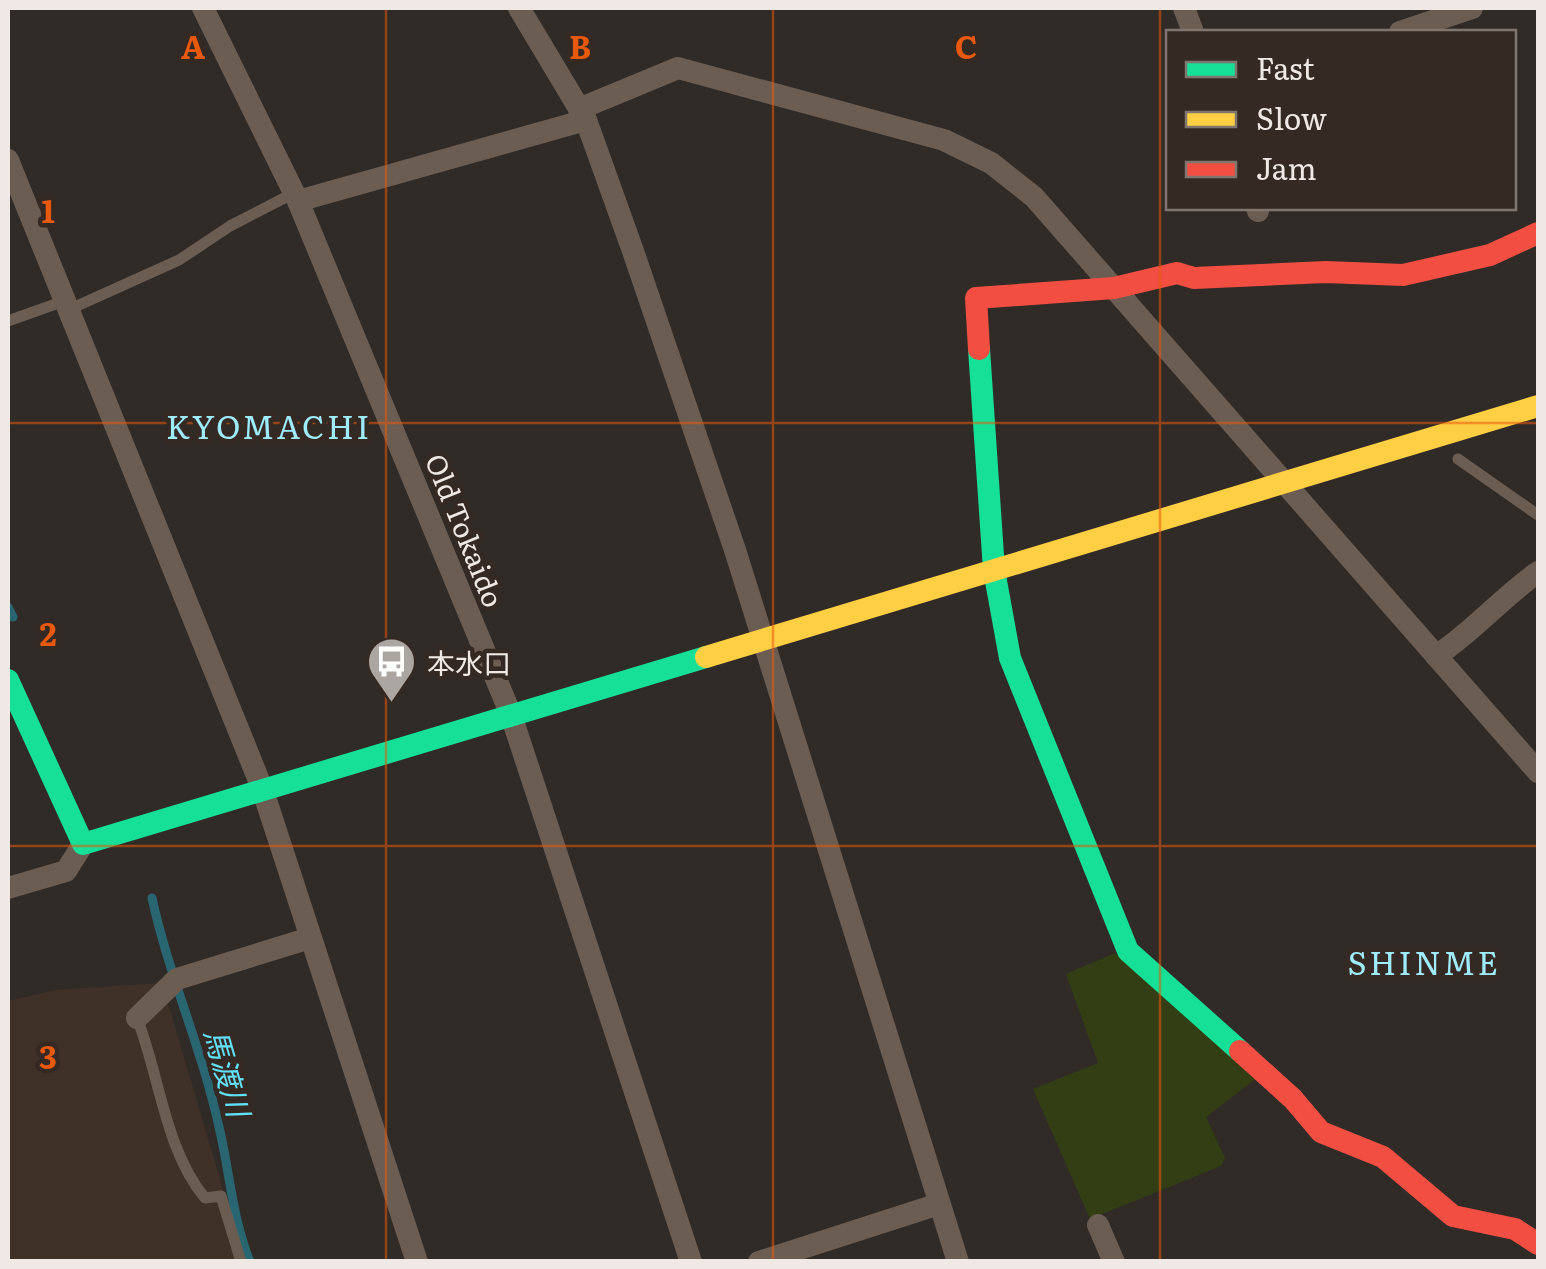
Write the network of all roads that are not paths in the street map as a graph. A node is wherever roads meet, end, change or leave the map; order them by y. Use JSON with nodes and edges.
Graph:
{"nodes":[{"id":1,"x":202,"y":8,"type":"edge"},
{"id":2,"x":519,"y":8,"type":"edge"},
{"id":3,"x":1472,"y":8,"type":"edge"},
{"id":4,"x":1406,"y":30,"type":"edge"},
{"id":5,"x":583,"y":115,"type":"junction"},
{"id":6,"x":8,"y":160,"type":"edge"},
{"id":7,"x":296,"y":197,"type":"junction"},
{"id":8,"x":1538,"y":233,"type":"edge"},
{"id":9,"x":1114,"y":288,"type":"junction"},
{"id":10,"x":66,"y":306,"type":"junction"},
{"id":11,"x":8,"y":321,"type":"edge"},
{"id":12,"x":1538,"y":406,"type":"edge"},
{"id":13,"x":1458,"y":458,"type":"dead end"},
{"id":14,"x":1286,"y":484,"type":"junction"},
{"id":15,"x":1538,"y":515,"type":"edge"},
{"id":16,"x":994,"y":570,"type":"junction"},
{"id":17,"x":1538,"y":572,"type":"edge"},
{"id":18,"x":762,"y":638,"type":"junction"},
{"id":19,"x":1436,"y":656,"type":"junction"},
{"id":20,"x":8,"y":680,"type":"edge"},
{"id":21,"x":511,"y":714,"type":"junction"},
{"id":22,"x":1538,"y":772,"type":"edge"},
{"id":23,"x":262,"y":788,"type":"junction"},
{"id":24,"x":83,"y":844,"type":"junction"},
{"id":25,"x":8,"y":888,"type":"edge"},
{"id":26,"x":310,"y":938,"type":"junction"},
{"id":27,"x":137,"y":1018,"type":"joint"},
{"id":28,"x":939,"y":1204,"type":"junction"},
{"id":29,"x":1098,"y":1225,"type":"dead end"},
{"id":30,"x":1538,"y":1244,"type":"edge"},
{"id":31,"x":242,"y":1262,"type":"edge"},
{"id":32,"x":418,"y":1262,"type":"edge"},
{"id":33,"x":690,"y":1262,"type":"edge"},
{"id":34,"x":759,"y":1262,"type":"edge"},
{"id":35,"x":958,"y":1262,"type":"edge"},
{"id":36,"x":1114,"y":1262,"type":"edge"}],
"edges":[{"from":1,"to":7,"type":"street","name":"Old Tokaido"},
{"from":2,"to":5,"type":"street"},
{"from":3,"to":4,"type":"street"},
{"from":5,"to":7,"type":"street"},
{"from":5,"to":9,"type":"street"},
{"from":5,"to":18,"type":"street"},
{"from":6,"to":10,"type":"street"},
{"from":7,"to":10,"type":"lane"},
{"from":7,"to":21,"type":"street","name":"Old Tokaido"},
{"from":8,"to":9,"type":"street"},
{"from":9,"to":14,"type":"street"},
{"from":9,"to":16,"type":"street"},
{"from":10,"to":11,"type":"lane"},
{"from":10,"to":23,"type":"street"},
{"from":12,"to":14,"type":"street"},
{"from":13,"to":15,"type":"lane"},
{"from":14,"to":16,"type":"street"},
{"from":14,"to":19,"type":"street"},
{"from":16,"to":18,"type":"street"},
{"from":16,"to":30,"type":"street"},
{"from":17,"to":19,"type":"street"},
{"from":18,"to":21,"type":"street"},
{"from":18,"to":28,"type":"street"},
{"from":19,"to":22,"type":"street"},
{"from":20,"to":24,"type":"street"},
{"from":21,"to":23,"type":"street"},
{"from":21,"to":33,"type":"street","name":"Old Tokaido"},
{"from":23,"to":24,"type":"street"},
{"from":23,"to":26,"type":"street"},
{"from":24,"to":25,"type":"street"},
{"from":26,"to":27,"type":"street"},
{"from":26,"to":32,"type":"street"},
{"from":27,"to":31,"type":"lane"},
{"from":28,"to":34,"type":"street"},
{"from":28,"to":35,"type":"street"},
{"from":29,"to":36,"type":"street"}]}
